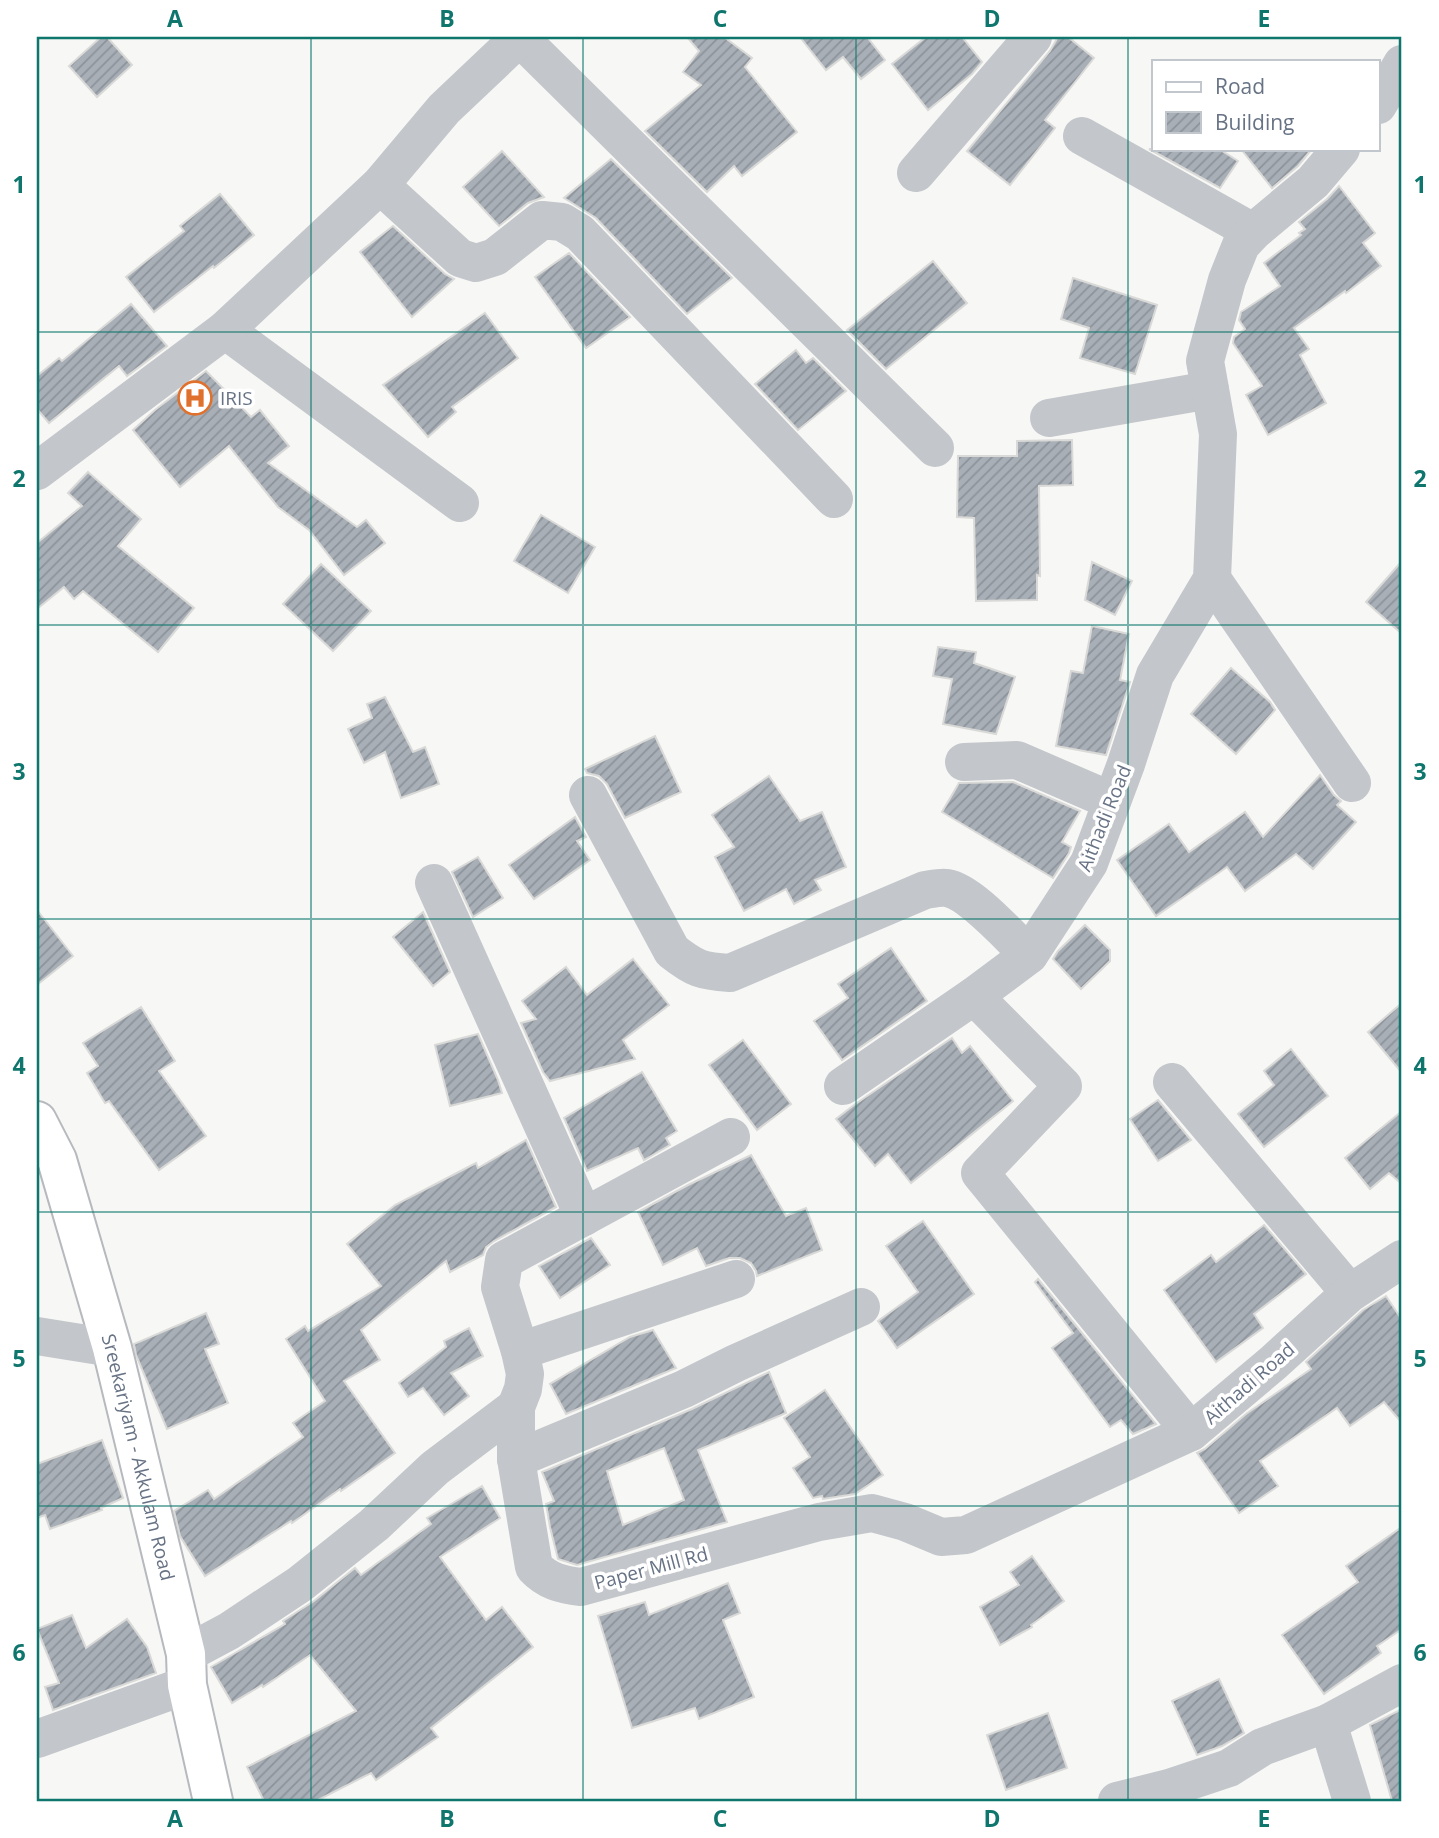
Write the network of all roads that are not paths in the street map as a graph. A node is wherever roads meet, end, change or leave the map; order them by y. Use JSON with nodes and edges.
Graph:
{"nodes":[{"id":1,"x":520,"y":37,"type":"edge"},
{"id":2,"x":1033,"y":37,"type":"edge"},
{"id":3,"x":1402,"y":64,"type":"edge"},
{"id":4,"x":1380,"y":102,"type":"edge"},
{"id":5,"x":1082,"y":136,"type":"dead end"},
{"id":6,"x":1340,"y":150,"type":"edge"},
{"id":7,"x":916,"y":173,"type":"dead end"},
{"id":8,"x":380,"y":185,"type":"junction"},
{"id":9,"x":1253,"y":232,"type":"junction"},
{"id":10,"x":225,"y":330,"type":"junction"},
{"id":11,"x":1210,"y":390,"type":"junction"},
{"id":12,"x":1049,"y":418,"type":"dead end"},
{"id":13,"x":934,"y":449,"type":"dead end"},
{"id":14,"x":37,"y":471,"type":"edge"},
{"id":15,"x":834,"y":499,"type":"dead end"},
{"id":16,"x":460,"y":503,"type":"dead end"},
{"id":17,"x":1212,"y":579,"type":"junction"},
{"id":18,"x":964,"y":762,"type":"dead end"},
{"id":19,"x":1352,"y":783,"type":"dead end"},
{"id":20,"x":588,"y":795,"type":"dead end"},
{"id":21,"x":1112,"y":802,"type":"junction"},
{"id":22,"x":434,"y":883,"type":"dead end"},
{"id":23,"x":1029,"y":955,"type":"junction"},
{"id":24,"x":974,"y":996,"type":"junction"},
{"id":25,"x":1172,"y":1082,"type":"dead end"},
{"id":26,"x":843,"y":1086,"type":"dead end"},
{"id":27,"x":37,"y":1121,"type":"edge"},
{"id":28,"x":731,"y":1138,"type":"dead end"},
{"id":29,"x":584,"y":1217,"type":"junction"},
{"id":30,"x":1402,"y":1259,"type":"edge"},
{"id":31,"x":736,"y":1279,"type":"dead end"},
{"id":32,"x":1350,"y":1293,"type":"junction"},
{"id":33,"x":861,"y":1307,"type":"dead end"},
{"id":34,"x":37,"y":1336,"type":"edge"},
{"id":35,"x":112,"y":1348,"type":"junction"},
{"id":36,"x":520,"y":1351,"type":"junction"},
{"id":37,"x":516,"y":1407,"type":"junction"},
{"id":38,"x":1191,"y":1432,"type":"junction"},
{"id":39,"x":516,"y":1459,"type":"junction"},
{"id":40,"x":186,"y":1669,"type":"junction"},
{"id":41,"x":1402,"y":1682,"type":"edge"},
{"id":42,"x":1328,"y":1723,"type":"junction"},
{"id":43,"x":37,"y":1739,"type":"edge"},
{"id":44,"x":213,"y":1801,"type":"edge"},
{"id":45,"x":1117,"y":1801,"type":"edge"},
{"id":46,"x":1352,"y":1801,"type":"edge"}],
"edges":[{"from":1,"to":8,"type":"street"},
{"from":1,"to":13,"type":"street"},
{"from":2,"to":7,"type":"street"},
{"from":3,"to":4,"type":"street"},
{"from":5,"to":9,"type":"street"},
{"from":6,"to":9,"type":"street","name":"Aithadi Road"},
{"from":8,"to":10,"type":"street"},
{"from":8,"to":15,"type":"street"},
{"from":9,"to":11,"type":"street","name":"Aithadi Road"},
{"from":10,"to":14,"type":"street"},
{"from":10,"to":16,"type":"street"},
{"from":11,"to":12,"type":"street"},
{"from":11,"to":17,"type":"street","name":"Aithadi Road"},
{"from":17,"to":19,"type":"street"},
{"from":17,"to":21,"type":"street","name":"Aithadi Road"},
{"from":18,"to":21,"type":"street"},
{"from":20,"to":23,"type":"street"},
{"from":21,"to":23,"type":"street","name":"Aithadi Road"},
{"from":22,"to":29,"type":"street"},
{"from":23,"to":24,"type":"street","name":"Aithadi Road"},
{"from":24,"to":26,"type":"street"},
{"from":24,"to":38,"type":"street","name":"Aithadi Road"},
{"from":25,"to":32,"type":"street"},
{"from":27,"to":35,"type":"main road","name":"Sreekariyam - Akkulam Road"},
{"from":28,"to":29,"type":"street"},
{"from":29,"to":36,"type":"street","name":"Paper Mill Rd"},
{"from":30,"to":32,"type":"street","name":"Aithadi Road"},
{"from":31,"to":36,"type":"street"},
{"from":32,"to":38,"type":"street","name":"Aithadi Road"},
{"from":33,"to":39,"type":"street"},
{"from":34,"to":35,"type":"street"},
{"from":35,"to":40,"type":"main road","name":"Sreekariyam - Akkulam Road"},
{"from":36,"to":37,"type":"street","name":"Paper Mill Rd"},
{"from":37,"to":39,"type":"street","name":"Paper Mill Rd"},
{"from":37,"to":40,"type":"street"},
{"from":38,"to":39,"type":"street","name":"Paper Mill Rd"},
{"from":40,"to":43,"type":"street"},
{"from":40,"to":44,"type":"main road","name":"Sreekariyam - Akkulam Road"},
{"from":41,"to":42,"type":"street"},
{"from":42,"to":45,"type":"street"},
{"from":42,"to":46,"type":"street"}]}
